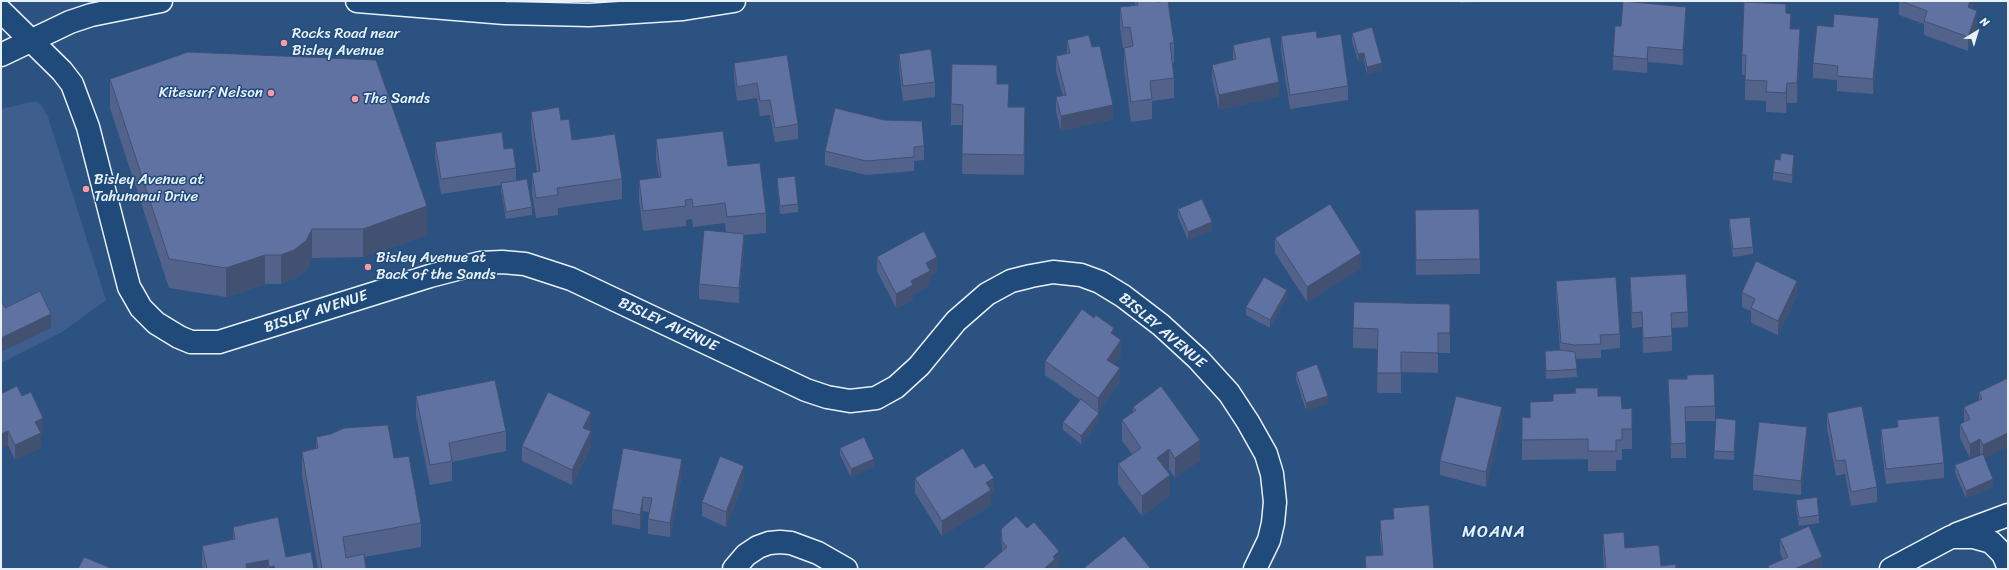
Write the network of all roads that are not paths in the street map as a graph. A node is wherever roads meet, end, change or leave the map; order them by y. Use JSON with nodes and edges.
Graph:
{"nodes":[{"id":1,"x":161,"y":1,"type":"edge"},
{"id":2,"x":357,"y":1,"type":"edge"},
{"id":3,"x":734,"y":1,"type":"edge"},
{"id":4,"x":1,"y":11,"type":"edge"},
{"id":5,"x":31,"y":41,"type":"junction"},
{"id":6,"x":1,"y":55,"type":"edge"},
{"id":7,"x":2008,"y":515,"type":"edge"},
{"id":8,"x":1951,"y":537,"type":"junction"},
{"id":9,"x":2008,"y":566,"type":"edge"},
{"id":10,"x":734,"y":569,"type":"edge"},
{"id":11,"x":846,"y":569,"type":"edge"},
{"id":12,"x":1255,"y":569,"type":"edge"},
{"id":13,"x":1891,"y":569,"type":"edge"}],
"edges":[{"from":1,"to":5,"type":"main road"},
{"from":2,"to":3,"type":"main road"},
{"from":4,"to":5,"type":"main road","name":"BISLEY AVENUE"},
{"from":5,"to":6,"type":"main road"},
{"from":5,"to":12,"type":"main road","name":"BISLEY AVENUE"},
{"from":7,"to":8,"type":"main road"},
{"from":8,"to":9,"type":"main road"},
{"from":8,"to":13,"type":"main road"},
{"from":10,"to":11,"type":"main road"}]}
